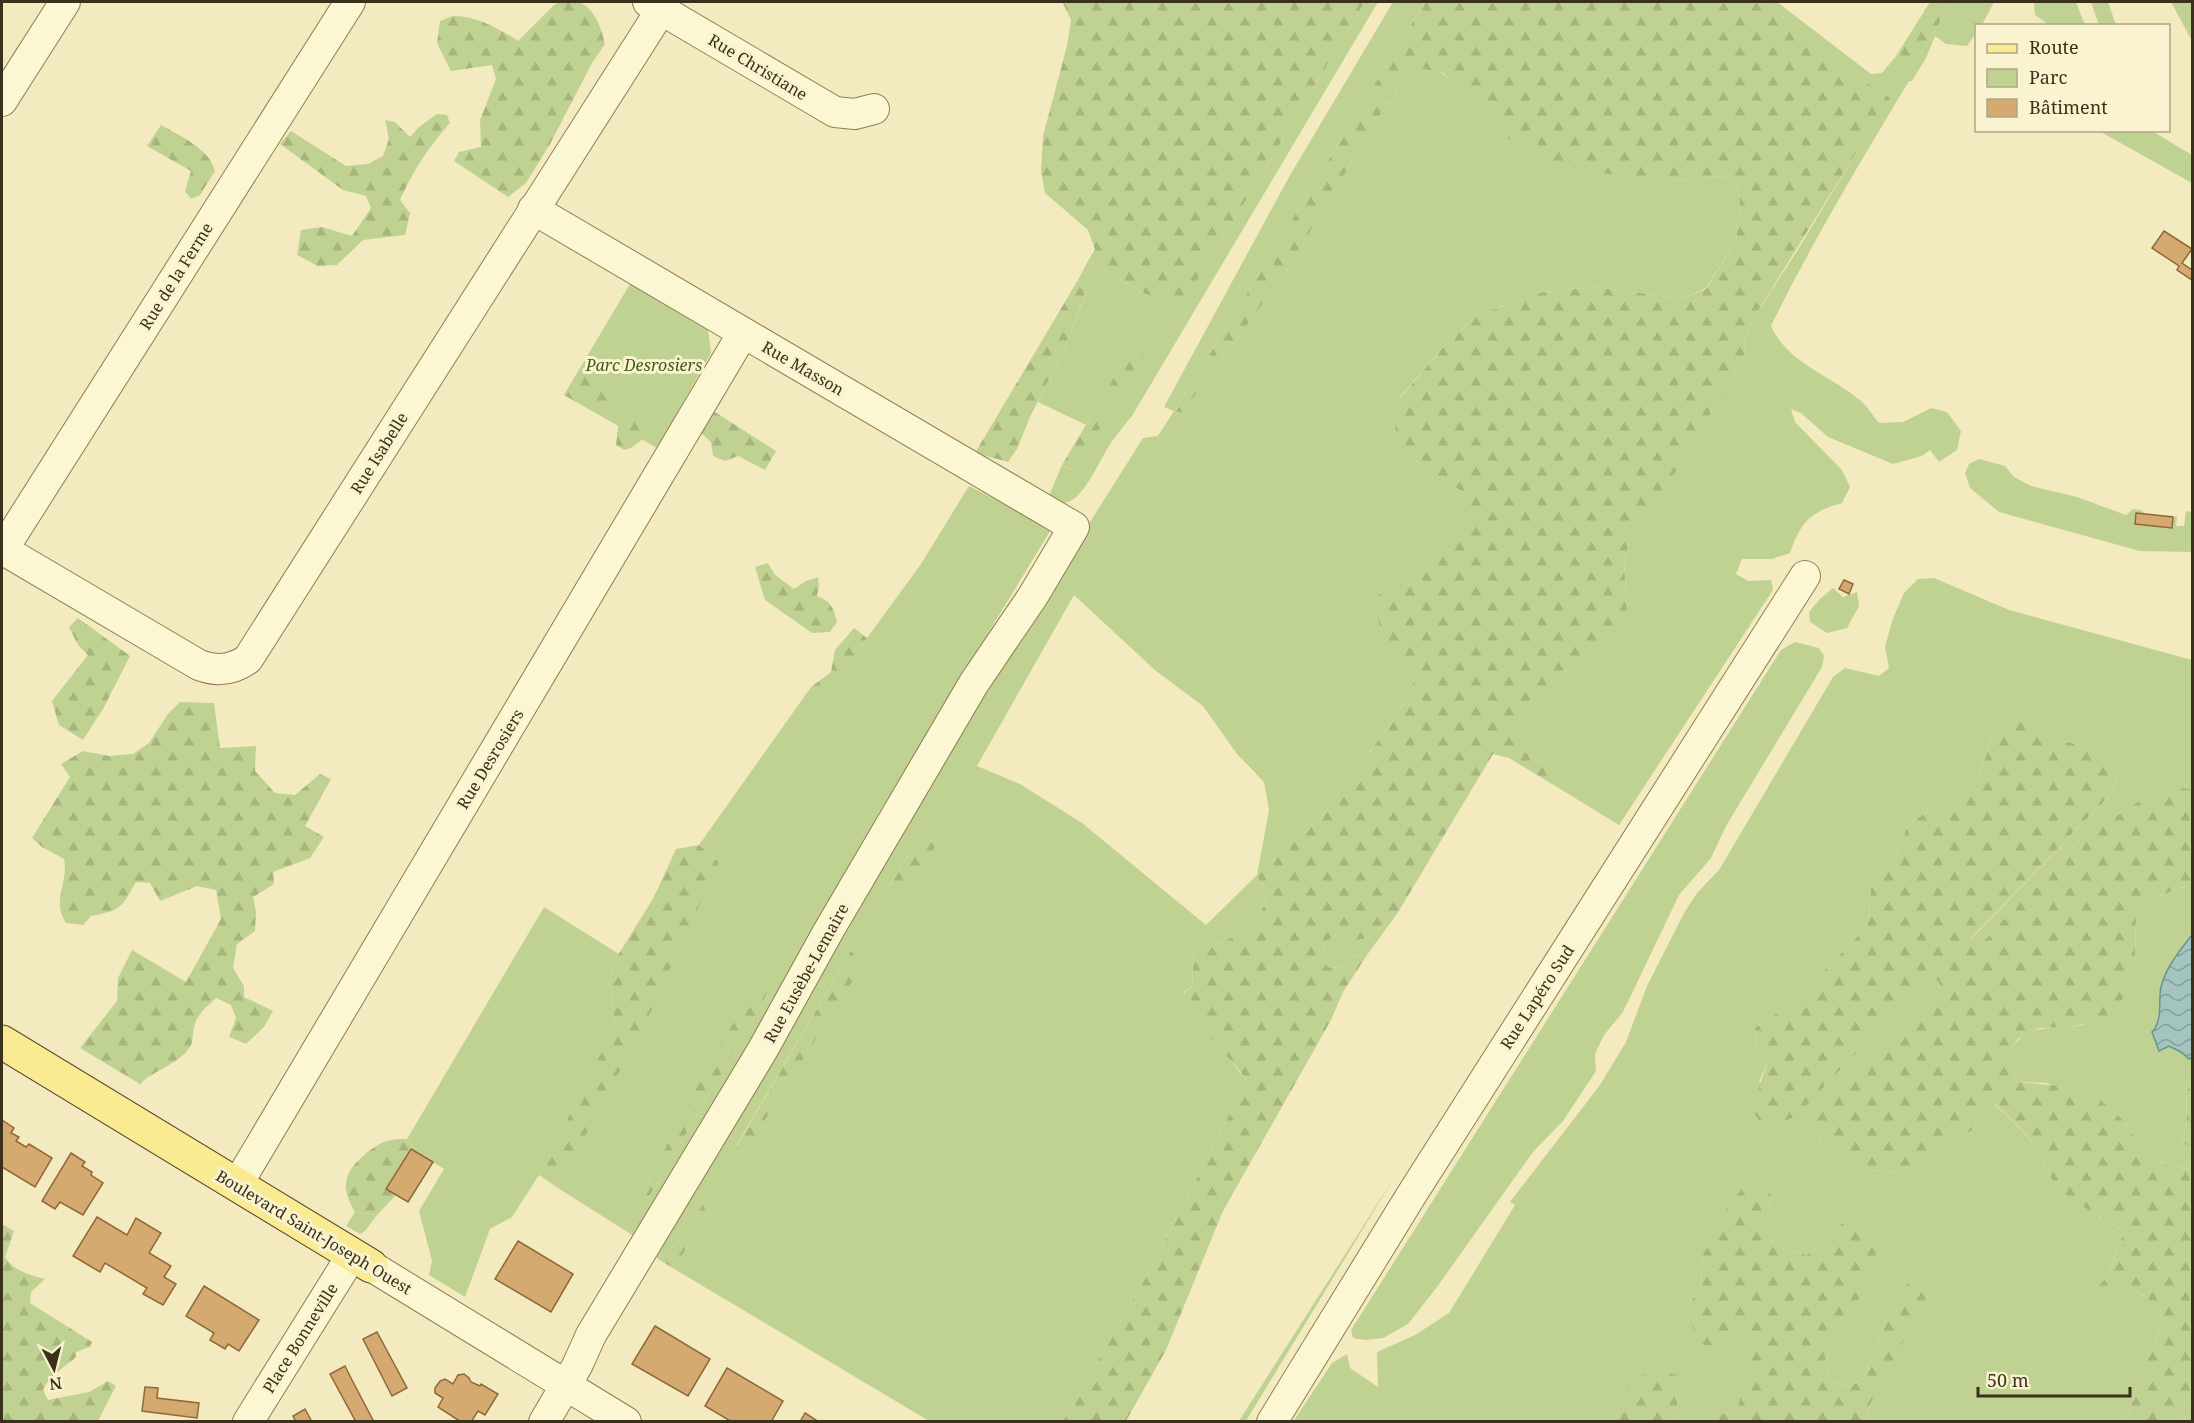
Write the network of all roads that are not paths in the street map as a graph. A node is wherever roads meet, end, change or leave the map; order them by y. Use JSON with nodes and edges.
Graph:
{"nodes":[{"id":1,"x":64,"y":2,"type":"edge"},
{"id":2,"x":350,"y":2,"type":"edge"},
{"id":3,"x":654,"y":6,"type":"edge"},
{"id":4,"x":2,"y":102,"type":"edge"},
{"id":5,"x":874,"y":109,"type":"dead end"},
{"id":6,"x":533,"y":209,"type":"junction"},
{"id":7,"x":743,"y":333,"type":"junction"},
{"id":8,"x":1074,"y":527,"type":"joint"},
{"id":9,"x":2,"y":550,"type":"edge"},
{"id":10,"x":1805,"y":576,"type":"dead end"},
{"id":11,"x":2,"y":1042,"type":"edge"},
{"id":12,"x":237,"y":1185,"type":"junction"},
{"id":13,"x":362,"y":1260,"type":"junction"},
{"id":14,"x":566,"y":1385,"type":"junction"},
{"id":15,"x":248,"y":1422,"type":"edge"},
{"id":16,"x":544,"y":1422,"type":"edge"},
{"id":17,"x":626,"y":1422,"type":"edge"},
{"id":18,"x":1272,"y":1422,"type":"edge"}],
"edges":[{"from":1,"to":4,"type":"street"},
{"from":2,"to":9,"type":"street","name":"Rue de la Ferme"},
{"from":3,"to":5,"type":"street","name":"Rue Christiane"},
{"from":3,"to":6,"type":"street","name":"Rue Isabelle"},
{"from":6,"to":7,"type":"street","name":"Rue Masson"},
{"from":6,"to":9,"type":"street","name":"Rue Isabelle"},
{"from":7,"to":8,"type":"street","name":"Rue Masson"},
{"from":7,"to":12,"type":"street","name":"Rue Desrosiers"},
{"from":8,"to":14,"type":"street","name":"Rue Eusèbe-Lemaire"},
{"from":10,"to":18,"type":"street","name":"Rue Lapéro Sud"},
{"from":11,"to":12,"type":"main road","name":"Boulevard Saint-Joseph Ouest"},
{"from":12,"to":13,"type":"main road","name":"Boulevard Saint-Joseph Ouest"},
{"from":13,"to":14,"type":"street","name":"Boulevard Saint-Joseph Ouest"},
{"from":13,"to":15,"type":"street","name":"Place Bonneville"},
{"from":14,"to":16,"type":"street","name":"Rue Eusèbe-Lemaire"},
{"from":14,"to":17,"type":"street","name":"Boulevard Saint-Joseph Ouest"}]}
